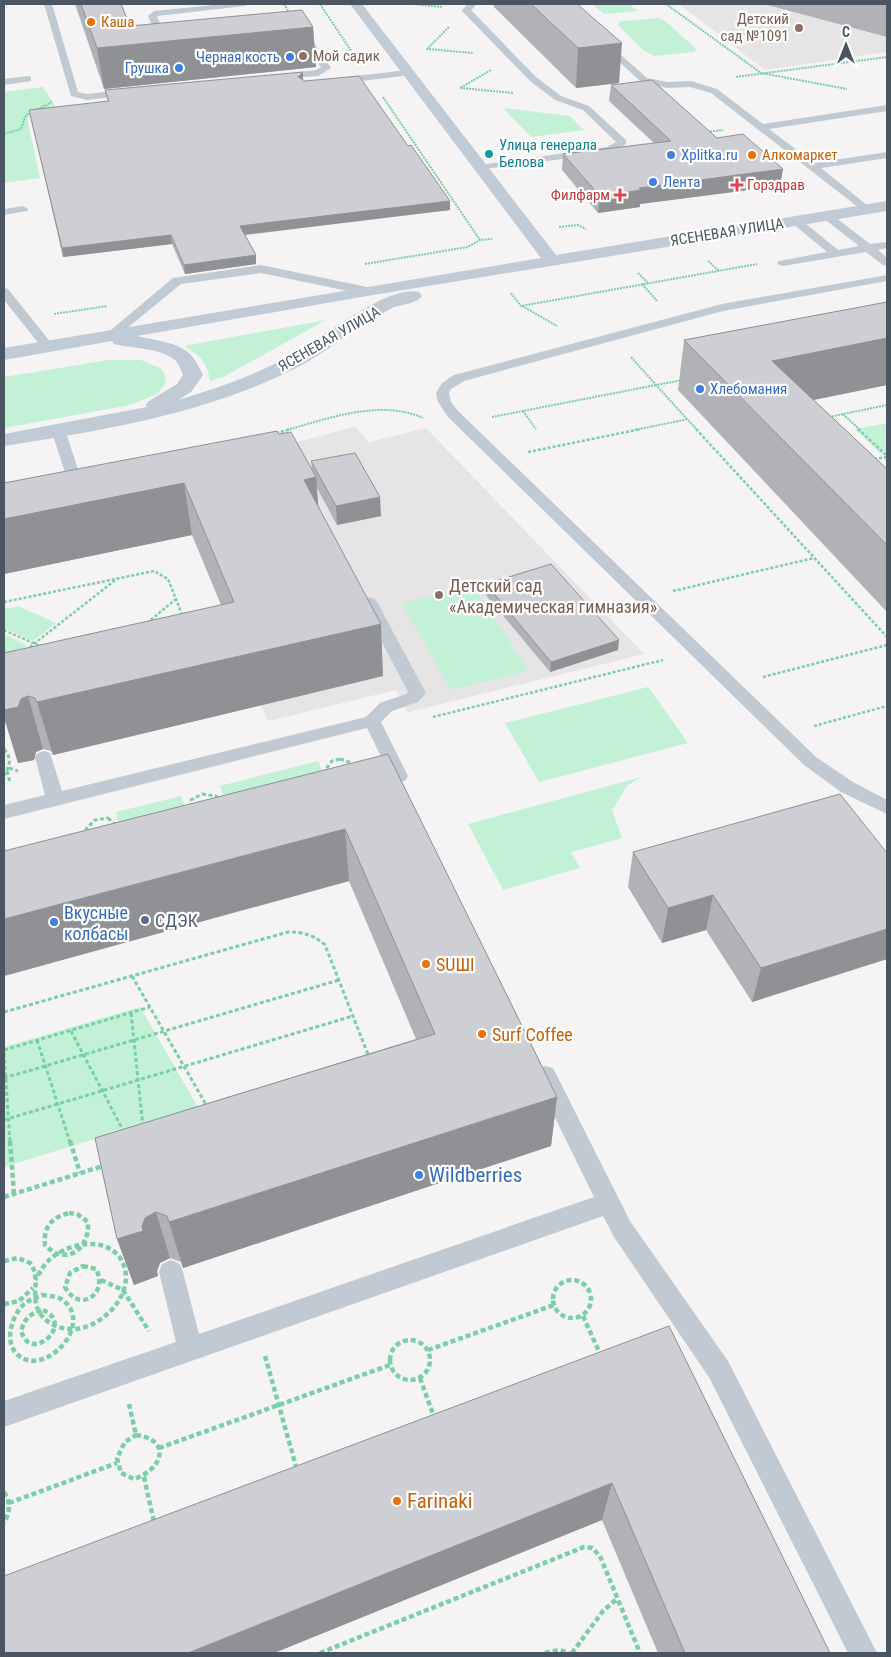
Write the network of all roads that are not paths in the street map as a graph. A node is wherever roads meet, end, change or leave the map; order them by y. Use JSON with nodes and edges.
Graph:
{"nodes":[{"id":1,"x":48,"y":4,"type":"edge"},
{"id":2,"x":245,"y":4,"type":"edge"},
{"id":3,"x":356,"y":4,"type":"edge"},
{"id":4,"x":473,"y":4,"type":"edge"},
{"id":5,"x":596,"y":36,"type":"edge"},
{"id":6,"x":283,"y":39,"type":"edge"},
{"id":7,"x":177,"y":49,"type":"edge"},
{"id":8,"x":408,"y":73,"type":"junction"},
{"id":9,"x":28,"y":79,"type":"dead end"},
{"id":10,"x":266,"y":79,"type":"edge"},
{"id":11,"x":4,"y":82,"type":"edge"},
{"id":12,"x":277,"y":87,"type":"edge"},
{"id":13,"x":142,"y":91,"type":"edge"},
{"id":14,"x":133,"y":102,"type":"edge"},
{"id":15,"x":94,"y":106,"type":"edge"},
{"id":16,"x":887,"y":108,"type":"edge"},
{"id":17,"x":761,"y":127,"type":"junction"},
{"id":18,"x":887,"y":155,"type":"edge"},
{"id":19,"x":811,"y":166,"type":"junction"},
{"id":20,"x":481,"y":168,"type":"junction"},
{"id":21,"x":887,"y":206,"type":"edge"},
{"id":22,"x":23,"y":209,"type":"dead end"},
{"id":23,"x":867,"y":210,"type":"junction"},
{"id":24,"x":4,"y":212,"type":"edge"},
{"id":25,"x":827,"y":216,"type":"junction"},
{"id":26,"x":796,"y":221,"type":"junction"},
{"id":27,"x":887,"y":245,"type":"edge"},
{"id":28,"x":868,"y":248,"type":"junction"},
{"id":29,"x":836,"y":254,"type":"junction"},
{"id":30,"x":552,"y":261,"type":"junction"},
{"id":31,"x":783,"y":263,"type":"road end"},
{"id":32,"x":887,"y":263,"type":"edge"},
{"id":33,"x":478,"y":273,"type":"junction"},
{"id":34,"x":887,"y":278,"type":"edge"},
{"id":35,"x":368,"y":291,"type":"junction"},
{"id":36,"x":4,"y":292,"type":"edge"},
{"id":37,"x":111,"y":335,"type":"junction"},
{"id":38,"x":80,"y":341,"type":"junction"},
{"id":39,"x":48,"y":347,"type":"junction"},
{"id":40,"x":4,"y":354,"type":"edge"},
{"id":41,"x":124,"y":418,"type":"junction"},
{"id":42,"x":58,"y":430,"type":"junction"},
{"id":43,"x":4,"y":440,"type":"edge"},
{"id":44,"x":83,"y":502,"type":"edge"},
{"id":45,"x":361,"y":587,"type":"edge"},
{"id":46,"x":374,"y":726,"type":"junction"},
{"id":47,"x":44,"y":757,"type":"dead end"},
{"id":48,"x":405,"y":788,"type":"edge"},
{"id":49,"x":55,"y":799,"type":"junction"},
{"id":50,"x":887,"y":807,"type":"edge"},
{"id":51,"x":4,"y":812,"type":"edge"},
{"id":52,"x":535,"y":1054,"type":"edge"},
{"id":53,"x":609,"y":1203,"type":"junction"},
{"id":54,"x":172,"y":1272,"type":"dead end"},
{"id":55,"x":190,"y":1348,"type":"junction"},
{"id":56,"x":4,"y":1414,"type":"edge"},
{"id":57,"x":863,"y":1653,"type":"edge"}],
"edges":[{"from":1,"to":13,"type":"lane"},
{"from":2,"to":7,"type":"lane"},
{"from":3,"to":8,"type":"main road"},
{"from":4,"to":20,"type":"lane"},
{"from":5,"to":17,"type":"lane"},
{"from":6,"to":10,"type":"lane"},
{"from":8,"to":12,"type":"lane"},
{"from":8,"to":20,"type":"main road"},
{"from":9,"to":11,"type":"lane"},
{"from":14,"to":15,"type":"lane"},
{"from":16,"to":17,"type":"lane"},
{"from":17,"to":19,"type":"lane"},
{"from":18,"to":19,"type":"lane"},
{"from":19,"to":23,"type":"lane"},
{"from":20,"to":30,"type":"main road"},
{"from":21,"to":23,"type":"main road","name":"ЯСЕНЕВАЯ УЛИЦА"},
{"from":22,"to":24,"type":"lane"},
{"from":23,"to":25,"type":"main road","name":"ЯСЕНЕВАЯ УЛИЦА"},
{"from":25,"to":26,"type":"main road","name":"ЯСЕНЕВАЯ УЛИЦА"},
{"from":25,"to":28,"type":"lane"},
{"from":26,"to":29,"type":"lane"},
{"from":26,"to":30,"type":"main road","name":"ЯСЕНЕВАЯ УЛИЦА"},
{"from":27,"to":28,"type":"lane"},
{"from":28,"to":29,"type":"lane"},
{"from":28,"to":32,"type":"lane"},
{"from":29,"to":31,"type":"lane"},
{"from":30,"to":33,"type":"main road","name":"ЯСЕНЕВАЯ УЛИЦА"},
{"from":33,"to":35,"type":"main road","name":"ЯСЕНЕВАЯ УЛИЦА"},
{"from":33,"to":41,"type":"main road","name":"ЯСЕНЕВАЯ УЛИЦА"},
{"from":34,"to":50,"type":"lane"},
{"from":35,"to":37,"type":"main road","name":"ЯСЕНЕВАЯ УЛИЦА"},
{"from":35,"to":37,"type":"lane"},
{"from":36,"to":39,"type":"lane"},
{"from":37,"to":38,"type":"main road","name":"ЯСЕНЕВАЯ УЛИЦА"},
{"from":38,"to":39,"type":"main road","name":"ЯСЕНЕВАЯ УЛИЦА"},
{"from":38,"to":41,"type":"main road"},
{"from":39,"to":40,"type":"main road","name":"ЯСЕНЕВАЯ УЛИЦА"},
{"from":41,"to":42,"type":"main road","name":"ЯСЕНЕВАЯ УЛИЦА"},
{"from":42,"to":43,"type":"main road","name":"ЯСЕНЕВАЯ УЛИЦА"},
{"from":42,"to":44,"type":"lane"},
{"from":45,"to":46,"type":"lane"},
{"from":46,"to":48,"type":"lane"},
{"from":46,"to":49,"type":"lane"},
{"from":47,"to":49,"type":"lane"},
{"from":49,"to":51,"type":"lane"},
{"from":52,"to":53,"type":"lane"},
{"from":53,"to":55,"type":"lane"},
{"from":53,"to":57,"type":"lane"},
{"from":54,"to":55,"type":"lane"},
{"from":55,"to":56,"type":"lane"}]}
